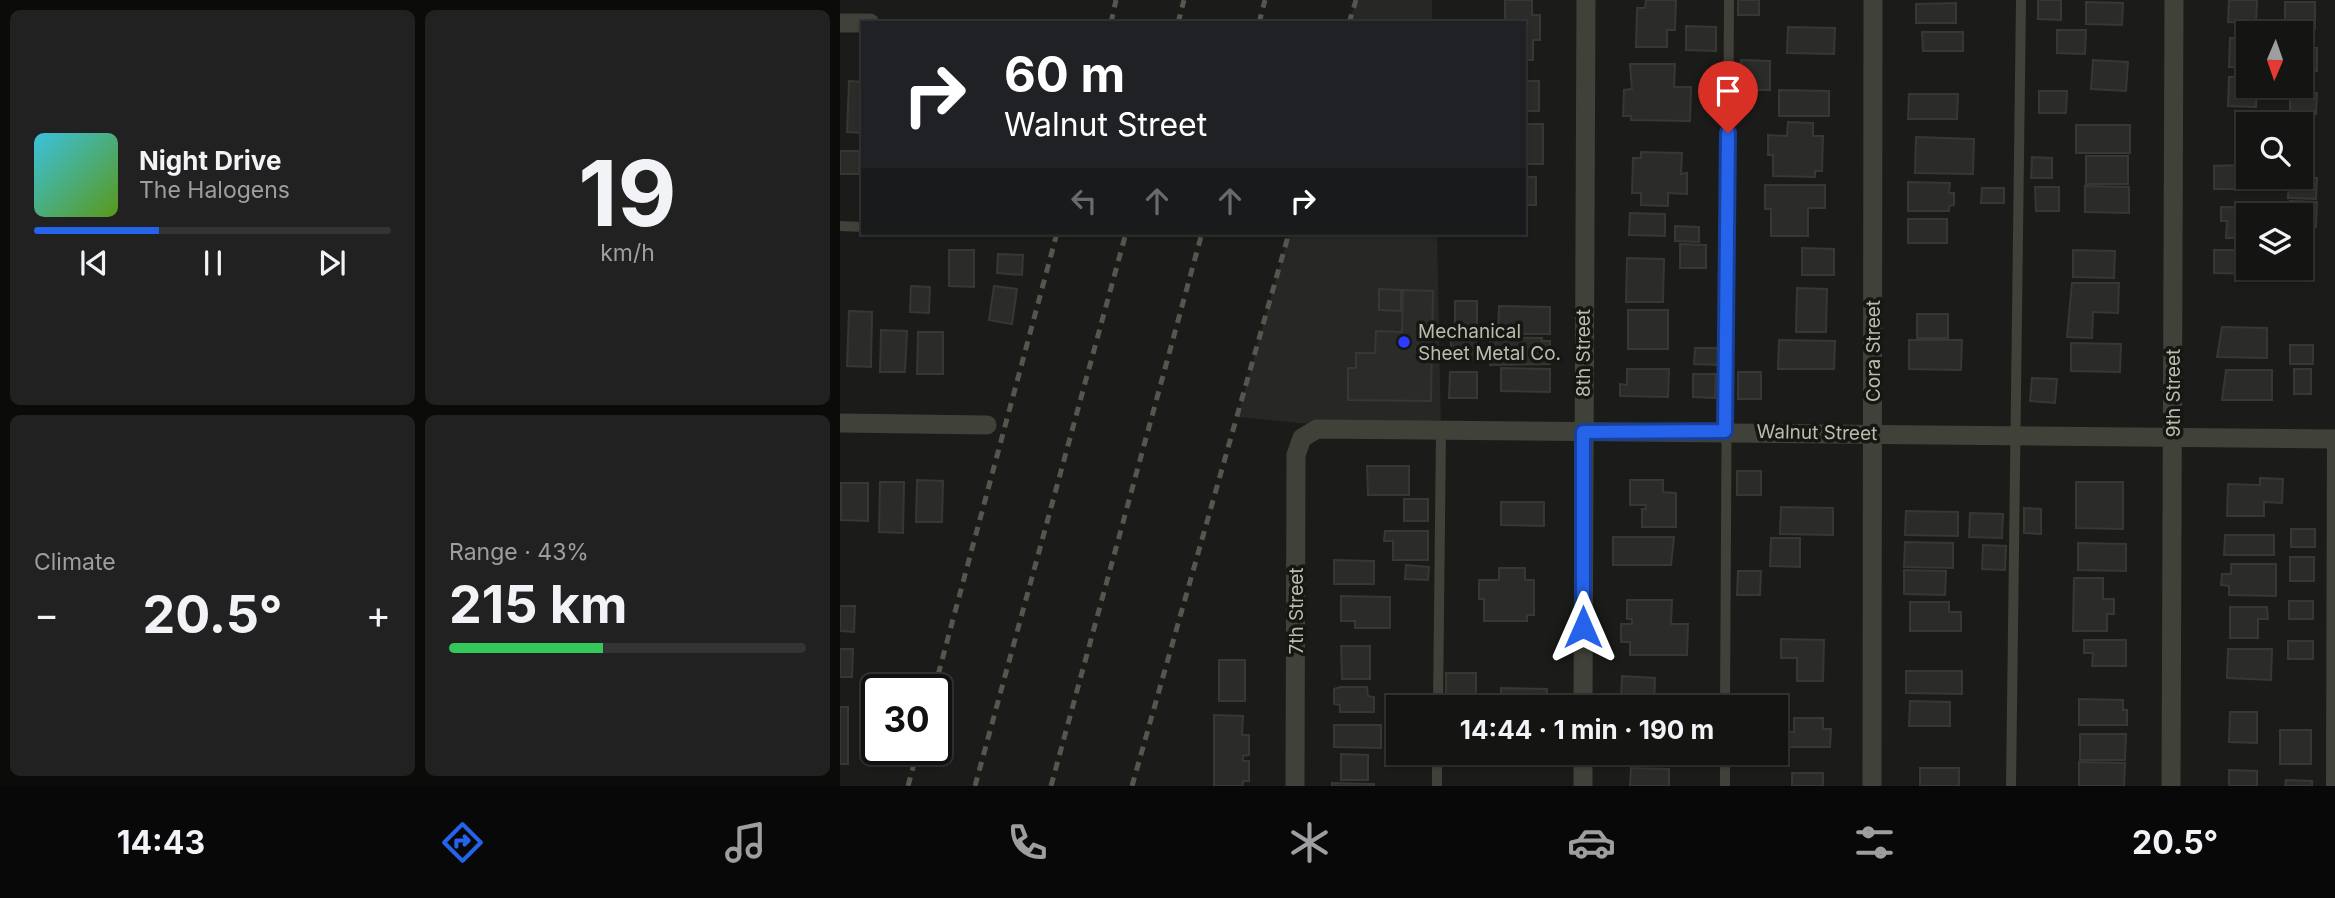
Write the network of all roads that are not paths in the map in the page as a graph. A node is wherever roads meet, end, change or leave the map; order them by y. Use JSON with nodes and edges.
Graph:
{"nodes":[{"id":1,"x":1586,"y":0,"type":"edge"},
{"id":2,"x":1729,"y":0,"type":"edge"},
{"id":3,"x":1873,"y":0,"type":"edge"},
{"id":4,"x":2021,"y":0,"type":"edge"},
{"id":5,"x":2174,"y":0,"type":"edge"},
{"id":6,"x":840,"y":23,"type":"edge"},
{"id":7,"x":861,"y":23,"type":"edge"},
{"id":8,"x":840,"y":226,"type":"edge"},
{"id":9,"x":861,"y":227,"type":"edge"},
{"id":10,"x":840,"y":423,"type":"edge"},
{"id":11,"x":987,"y":425,"type":"dead end"},
{"id":12,"x":1441,"y":429,"type":"junction"},
{"id":13,"x":1725,"y":431,"type":"junction"},
{"id":14,"x":1583,"y":432,"type":"junction"},
{"id":15,"x":1873,"y":433,"type":"junction"},
{"id":16,"x":2014,"y":435,"type":"junction"},
{"id":17,"x":2172,"y":437,"type":"junction"},
{"id":18,"x":1302,"y":438,"type":"joint"},
{"id":19,"x":2334,"y":439,"type":"edge"},
{"id":20,"x":1438,"y":695,"type":"edge"},
{"id":21,"x":1583,"y":695,"type":"edge"},
{"id":22,"x":1725,"y":695,"type":"edge"},
{"id":23,"x":1437,"y":765,"type":"edge"},
{"id":24,"x":1583,"y":765,"type":"edge"},
{"id":25,"x":1725,"y":765,"type":"edge"},
{"id":26,"x":1295,"y":786,"type":"edge"},
{"id":27,"x":1437,"y":786,"type":"edge"},
{"id":28,"x":1583,"y":786,"type":"edge"},
{"id":29,"x":1725,"y":786,"type":"edge"},
{"id":30,"x":1872,"y":786,"type":"edge"},
{"id":31,"x":2011,"y":786,"type":"edge"},
{"id":32,"x":2171,"y":786,"type":"edge"},
{"id":33,"x":2331,"y":786,"type":"edge"}],
"edges":[{"from":1,"to":14,"type":"street","name":"8th Street"},
{"from":2,"to":13,"type":"lane"},
{"from":3,"to":15,"type":"street","name":"Cora Street"},
{"from":4,"to":16,"type":"lane"},
{"from":5,"to":17,"type":"street","name":"9th Street"},
{"from":6,"to":7,"type":"street"},
{"from":8,"to":9,"type":"lane"},
{"from":10,"to":11,"type":"street"},
{"from":12,"to":14,"type":"street","name":"Walnut Street"},
{"from":12,"to":18,"type":"street","name":"Walnut Street"},
{"from":12,"to":20,"type":"lane"},
{"from":13,"to":14,"type":"street","name":"Walnut Street"},
{"from":13,"to":15,"type":"street","name":"Walnut Street"},
{"from":13,"to":22,"type":"lane"},
{"from":14,"to":21,"type":"street","name":"8th Street"},
{"from":15,"to":16,"type":"street","name":"Walnut Street"},
{"from":15,"to":30,"type":"street","name":"Cora Street"},
{"from":16,"to":17,"type":"street","name":"Walnut Street"},
{"from":16,"to":31,"type":"lane"},
{"from":17,"to":19,"type":"street","name":"Walnut Street"},
{"from":17,"to":32,"type":"street","name":"9th Street"},
{"from":18,"to":26,"type":"street","name":"7th Street"},
{"from":19,"to":33,"type":"lane"},
{"from":23,"to":27,"type":"lane"},
{"from":24,"to":28,"type":"street"},
{"from":25,"to":29,"type":"lane"}]}
